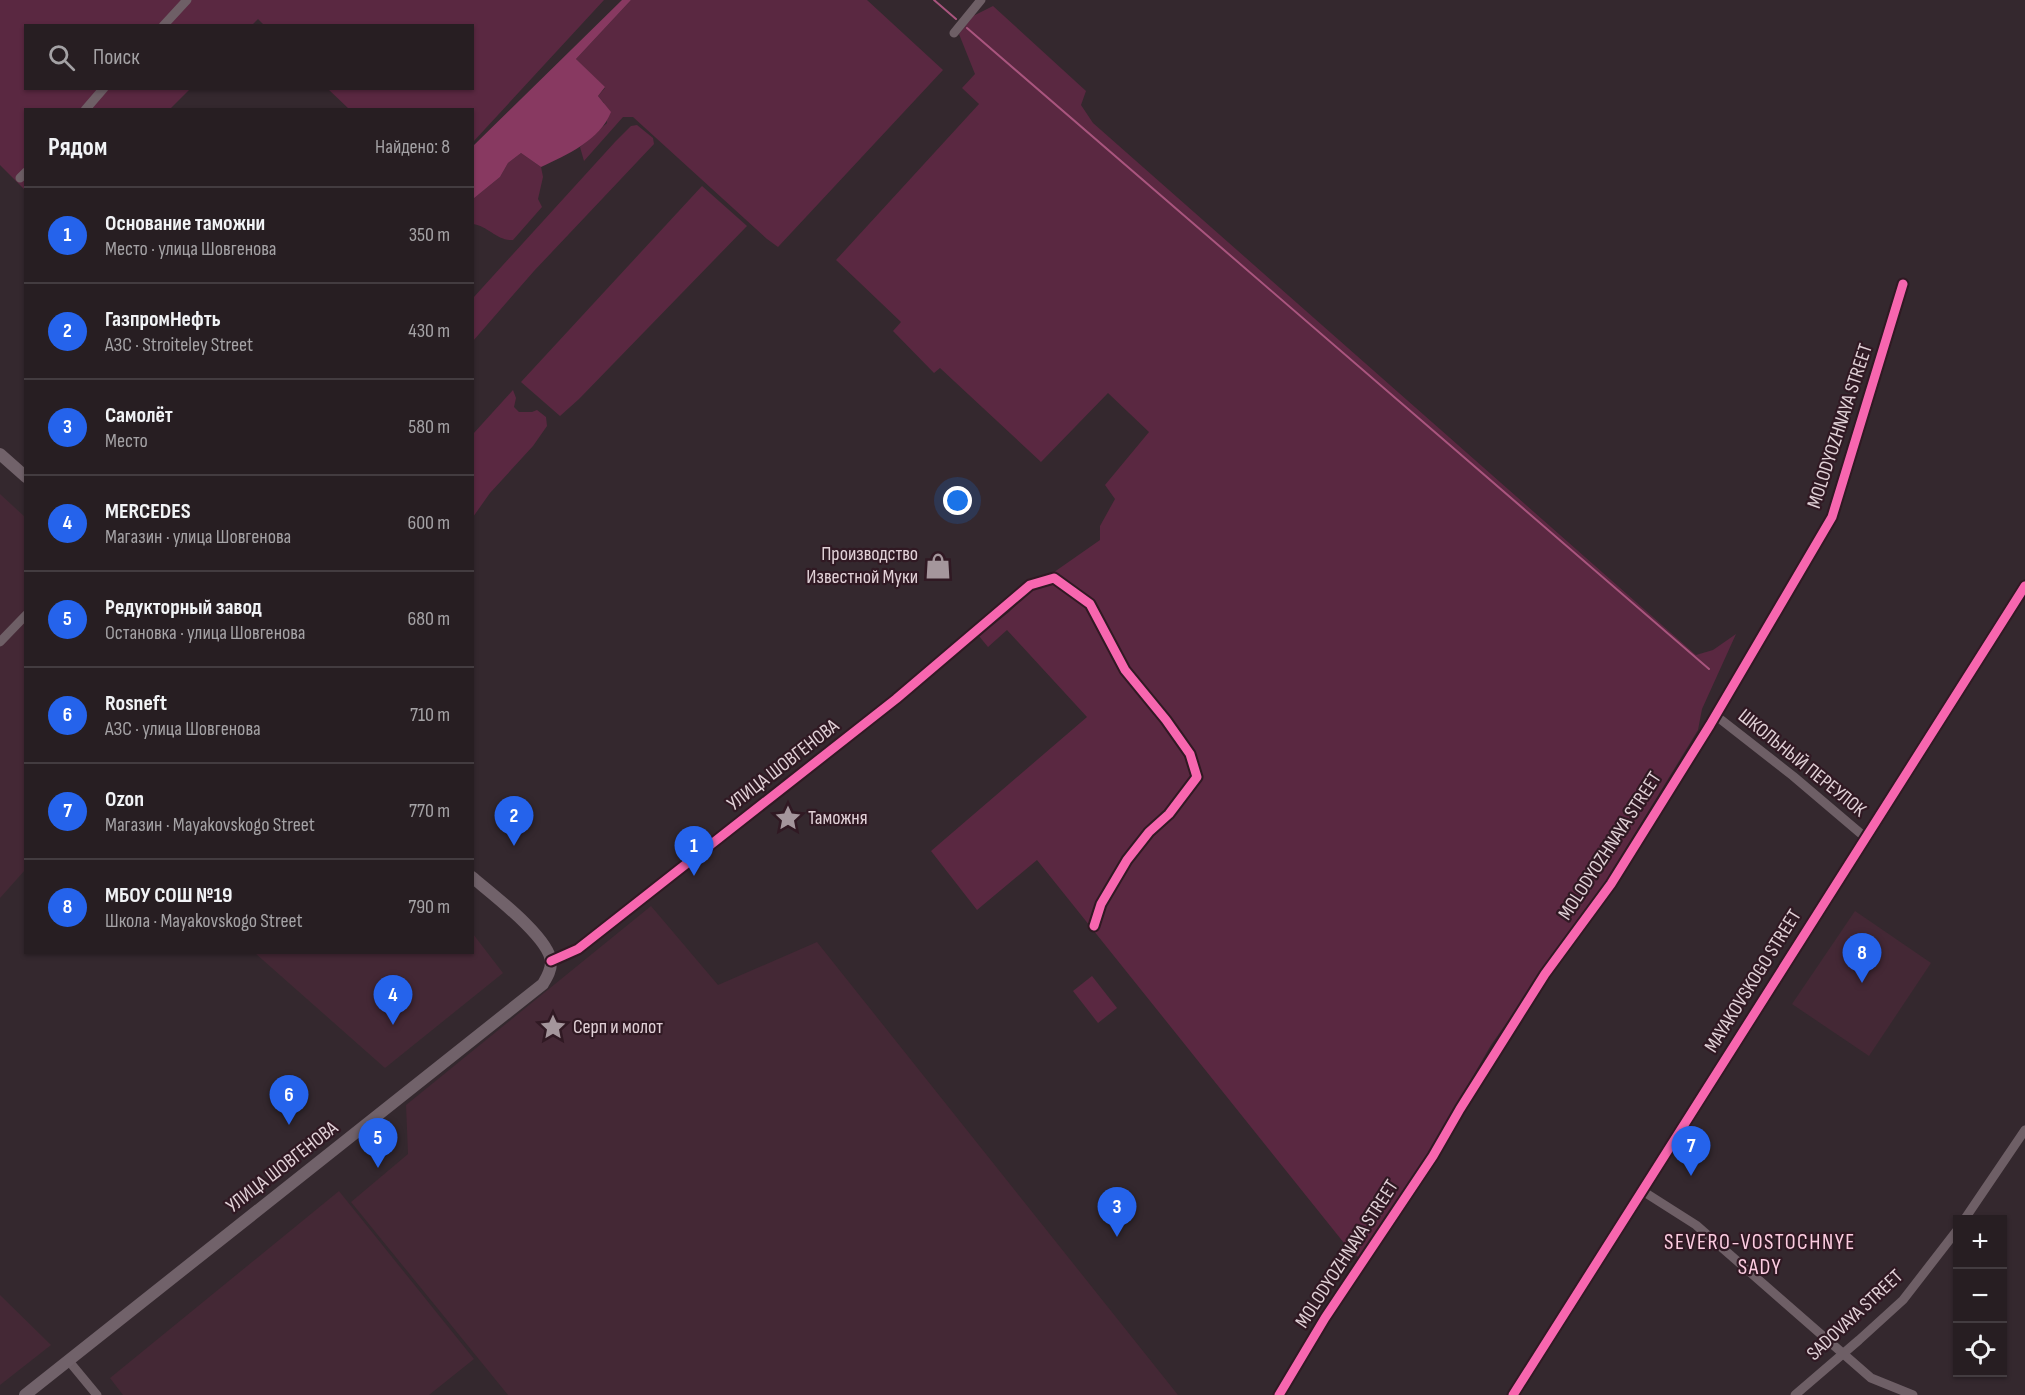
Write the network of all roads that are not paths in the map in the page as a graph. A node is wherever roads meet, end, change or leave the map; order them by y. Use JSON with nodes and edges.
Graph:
{"nodes":[{"id":1,"x":187,"y":0,"type":"edge"},
{"id":2,"x":981,"y":0,"type":"edge"},
{"id":3,"x":165,"y":24,"type":"edge"},
{"id":4,"x":954,"y":33,"type":"dead end"},
{"id":5,"x":102,"y":90,"type":"edge"},
{"id":6,"x":86,"y":108,"type":"edge"},
{"id":7,"x":1903,"y":284,"type":"dead end"},
{"id":8,"x":0,"y":454,"type":"edge"},
{"id":9,"x":24,"y":475,"type":"edge"},
{"id":10,"x":2025,"y":586,"type":"edge"},
{"id":11,"x":24,"y":617,"type":"edge"},
{"id":12,"x":0,"y":642,"type":"edge"},
{"id":13,"x":1715,"y":715,"type":"junction"},
{"id":14,"x":1866,"y":838,"type":"junction"},
{"id":15,"x":474,"y":879,"type":"edge"},
{"id":16,"x":1094,"y":926,"type":"dead end"},
{"id":17,"x":550,"y":957,"type":"junction"},
{"id":18,"x":2025,"y":1130,"type":"edge"},
{"id":19,"x":1641,"y":1190,"type":"junction"},
{"id":20,"x":1967,"y":1215,"type":"edge"},
{"id":21,"x":1953,"y":1235,"type":"edge"},
{"id":22,"x":1843,"y":1352,"type":"junction"},
{"id":23,"x":68,"y":1360,"type":"junction"},
{"id":24,"x":26,"y":1395,"type":"edge"},
{"id":25,"x":97,"y":1395,"type":"edge"},
{"id":26,"x":1279,"y":1395,"type":"edge"},
{"id":27,"x":1513,"y":1395,"type":"edge"},
{"id":28,"x":1795,"y":1395,"type":"edge"},
{"id":29,"x":1913,"y":1395,"type":"edge"}],
"edges":[{"from":1,"to":3,"type":"street"},
{"from":2,"to":4,"type":"street"},
{"from":5,"to":6,"type":"street"},
{"from":7,"to":13,"type":"street","name":"MOLODYOZHNAYA STREET"},
{"from":8,"to":9,"type":"street"},
{"from":10,"to":14,"type":"street","name":"MAYAKOVSKOGO STREET"},
{"from":11,"to":12,"type":"street"},
{"from":13,"to":14,"type":"street","name":"ШКОЛЬНЫЙ ПЕРЕУЛОК"},
{"from":13,"to":26,"type":"street","name":"MOLODYOZHNAYA STREET"},
{"from":14,"to":19,"type":"street","name":"MAYAKOVSKOGO STREET"},
{"from":15,"to":17,"type":"street"},
{"from":16,"to":17,"type":"street","name":"УЛИЦА ШОВГЕНОВА"},
{"from":17,"to":23,"type":"street","name":"УЛИЦА ШОВГЕНОВА"},
{"from":18,"to":20,"type":"street"},
{"from":19,"to":22,"type":"street"},
{"from":19,"to":27,"type":"street","name":"MAYAKOVSKOGO STREET"},
{"from":21,"to":22,"type":"street","name":"SADOVAYA STREET"},
{"from":22,"to":28,"type":"street","name":"SADOVAYA STREET"},
{"from":22,"to":29,"type":"street"},
{"from":23,"to":24,"type":"street","name":"УЛИЦА ШОВГЕНОВА"},
{"from":23,"to":25,"type":"street"}]}
